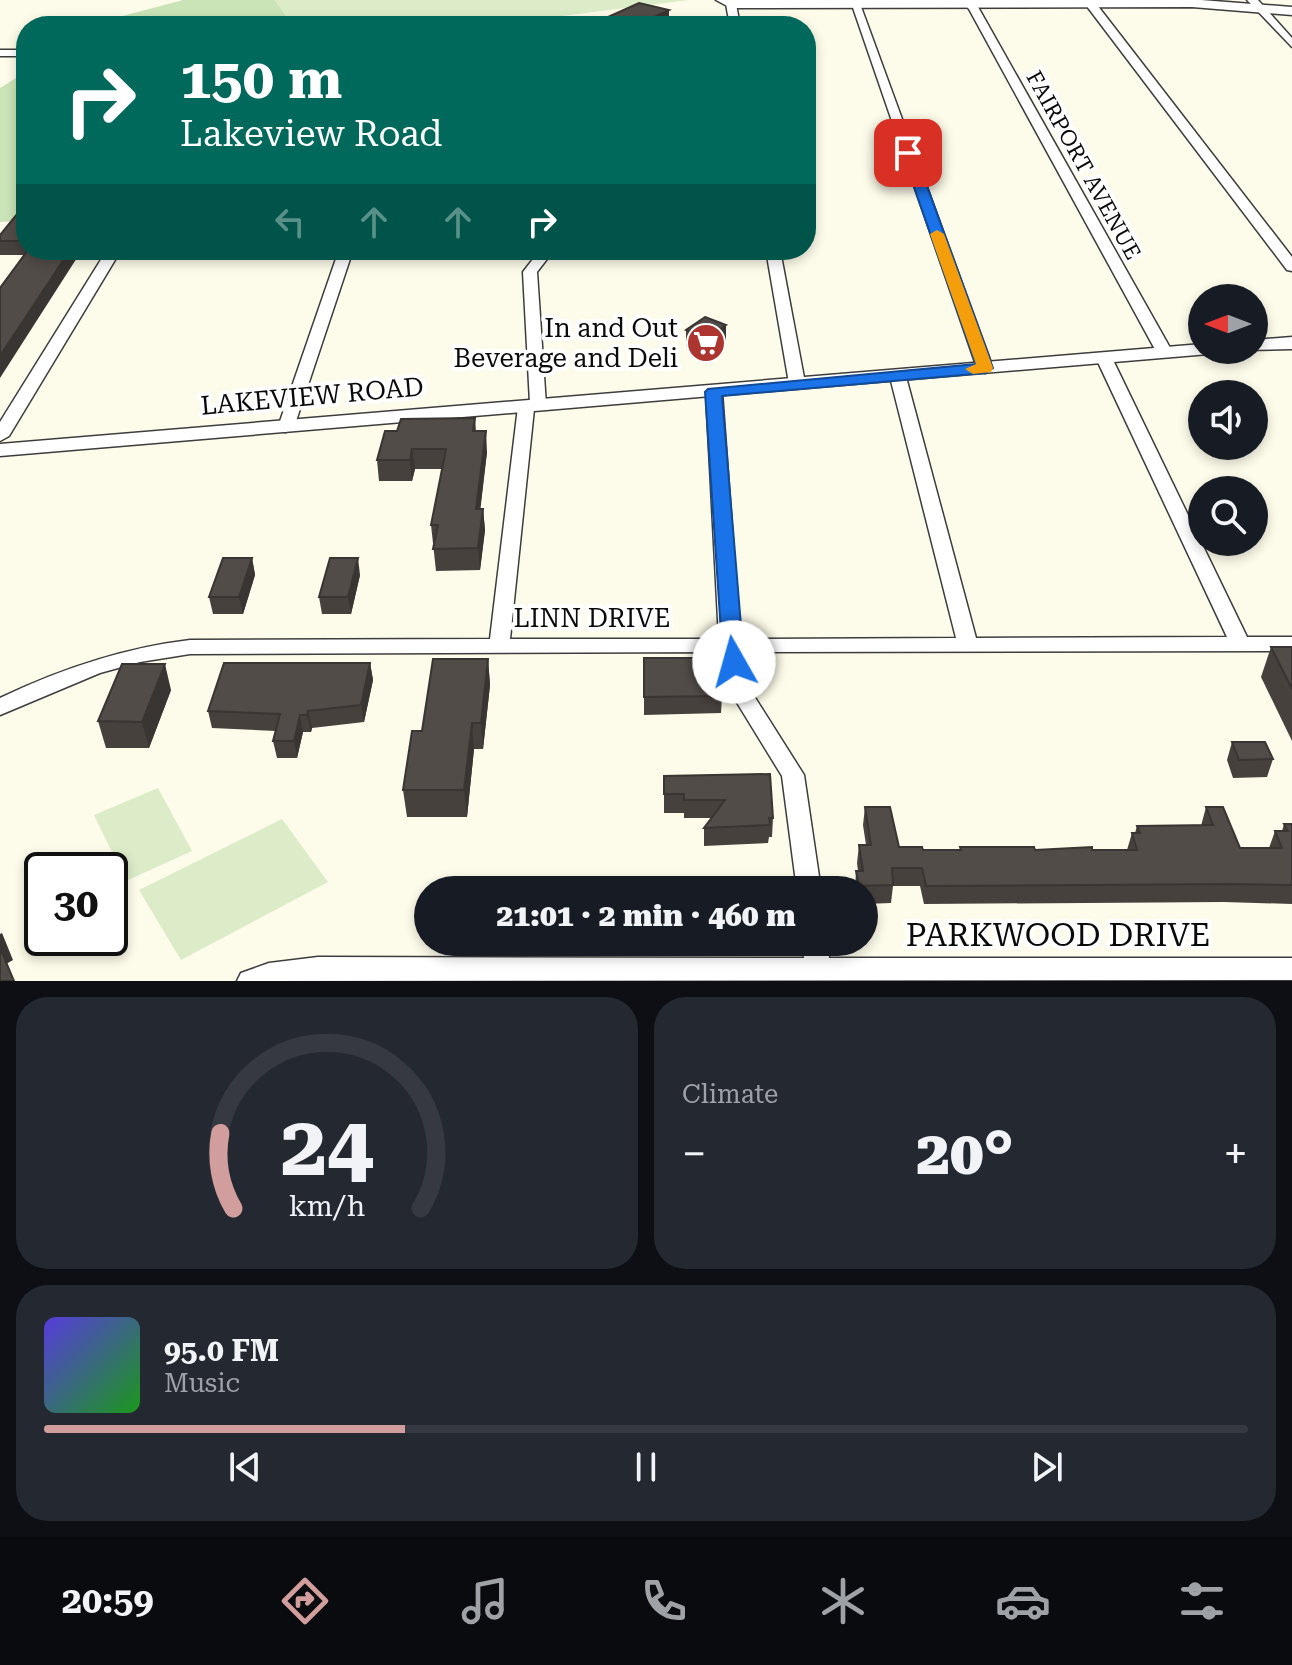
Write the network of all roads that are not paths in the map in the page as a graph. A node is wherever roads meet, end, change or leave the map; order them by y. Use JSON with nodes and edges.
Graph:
{"nodes":[{"id":1,"x":726,"y":2,"type":"edge"},
{"id":2,"x":830,"y":2,"type":"edge"},
{"id":3,"x":966,"y":2,"type":"edge"},
{"id":4,"x":1099,"y":2,"type":"edge"},
{"id":5,"x":855,"y":4,"type":"junction"},
{"id":6,"x":1256,"y":4,"type":"edge"},
{"id":7,"x":1292,"y":11,"type":"edge"},
{"id":8,"x":1292,"y":44,"type":"edge"},
{"id":9,"x":108,"y":260,"type":"edge"},
{"id":10,"x":343,"y":260,"type":"edge"},
{"id":11,"x":539,"y":260,"type":"edge"},
{"id":12,"x":775,"y":260,"type":"edge"},
{"id":13,"x":1292,"y":267,"type":"edge"},
{"id":14,"x":1292,"y":343,"type":"edge"},
{"id":15,"x":1268,"y":345,"type":"edge"},
{"id":16,"x":1188,"y":351,"type":"edge"},
{"id":17,"x":1165,"y":353,"type":"junction"},
{"id":18,"x":1104,"y":358,"type":"junction"},
{"id":19,"x":985,"y":368,"type":"junction"},
{"id":20,"x":898,"y":377,"type":"junction"},
{"id":21,"x":797,"y":383,"type":"junction"},
{"id":22,"x":714,"y":392,"type":"junction"},
{"id":23,"x":532,"y":406,"type":"junction"},
{"id":24,"x":286,"y":427,"type":"junction"},
{"id":25,"x":0,"y":436,"type":"edge"},
{"id":26,"x":0,"y":450,"type":"edge"},
{"id":27,"x":1240,"y":644,"type":"junction"},
{"id":28,"x":1292,"y":644,"type":"edge"},
{"id":29,"x":730,"y":646,"type":"junction"},
{"id":30,"x":968,"y":646,"type":"junction"},
{"id":31,"x":499,"y":647,"type":"junction"},
{"id":32,"x":0,"y":707,"type":"edge"},
{"id":33,"x":807,"y":876,"type":"edge"},
{"id":34,"x":1292,"y":969,"type":"edge"},
{"id":35,"x":494,"y":974,"type":"edge"},
{"id":36,"x":818,"y":975,"type":"edge"},
{"id":37,"x":1152,"y":975,"type":"edge"},
{"id":38,"x":250,"y":981,"type":"edge"}],
"edges":[{"from":1,"to":2,"type":"street"},
{"from":2,"to":5,"type":"street"},
{"from":3,"to":4,"type":"street"},
{"from":3,"to":5,"type":"street"},
{"from":3,"to":17,"type":"street","name":"FAIRPORT AVENUE"},
{"from":4,"to":6,"type":"street"},
{"from":4,"to":13,"type":"street"},
{"from":5,"to":19,"type":"street"},
{"from":6,"to":7,"type":"street"},
{"from":6,"to":8,"type":"street"},
{"from":9,"to":25,"type":"street"},
{"from":10,"to":24,"type":"street"},
{"from":11,"to":23,"type":"street"},
{"from":12,"to":21,"type":"street"},
{"from":14,"to":15,"type":"street"},
{"from":16,"to":17,"type":"street","name":"LAKEVIEW ROAD"},
{"from":17,"to":18,"type":"street","name":"LAKEVIEW ROAD"},
{"from":18,"to":19,"type":"street","name":"LAKEVIEW ROAD"},
{"from":18,"to":27,"type":"street"},
{"from":19,"to":20,"type":"street","name":"LAKEVIEW ROAD"},
{"from":20,"to":21,"type":"street","name":"LAKEVIEW ROAD"},
{"from":20,"to":30,"type":"street"},
{"from":21,"to":22,"type":"street","name":"LAKEVIEW ROAD"},
{"from":22,"to":23,"type":"street","name":"LAKEVIEW ROAD"},
{"from":22,"to":29,"type":"street"},
{"from":23,"to":24,"type":"street","name":"LAKEVIEW ROAD"},
{"from":23,"to":31,"type":"street"},
{"from":24,"to":26,"type":"street","name":"LAKEVIEW ROAD"},
{"from":27,"to":28,"type":"street","name":"LINN DRIVE"},
{"from":27,"to":30,"type":"street","name":"LINN DRIVE"},
{"from":29,"to":30,"type":"street","name":"LINN DRIVE"},
{"from":29,"to":31,"type":"street","name":"LINN DRIVE"},
{"from":29,"to":33,"type":"street"},
{"from":31,"to":32,"type":"street","name":"LINN DRIVE"},
{"from":34,"to":37,"type":"street","name":"PARKWOOD DRIVE"},
{"from":35,"to":36,"type":"street","name":"PARKWOOD DRIVE"},
{"from":35,"to":38,"type":"street","name":"PARKWOOD DRIVE"},
{"from":36,"to":37,"type":"street","name":"PARKWOOD DRIVE"}]}
